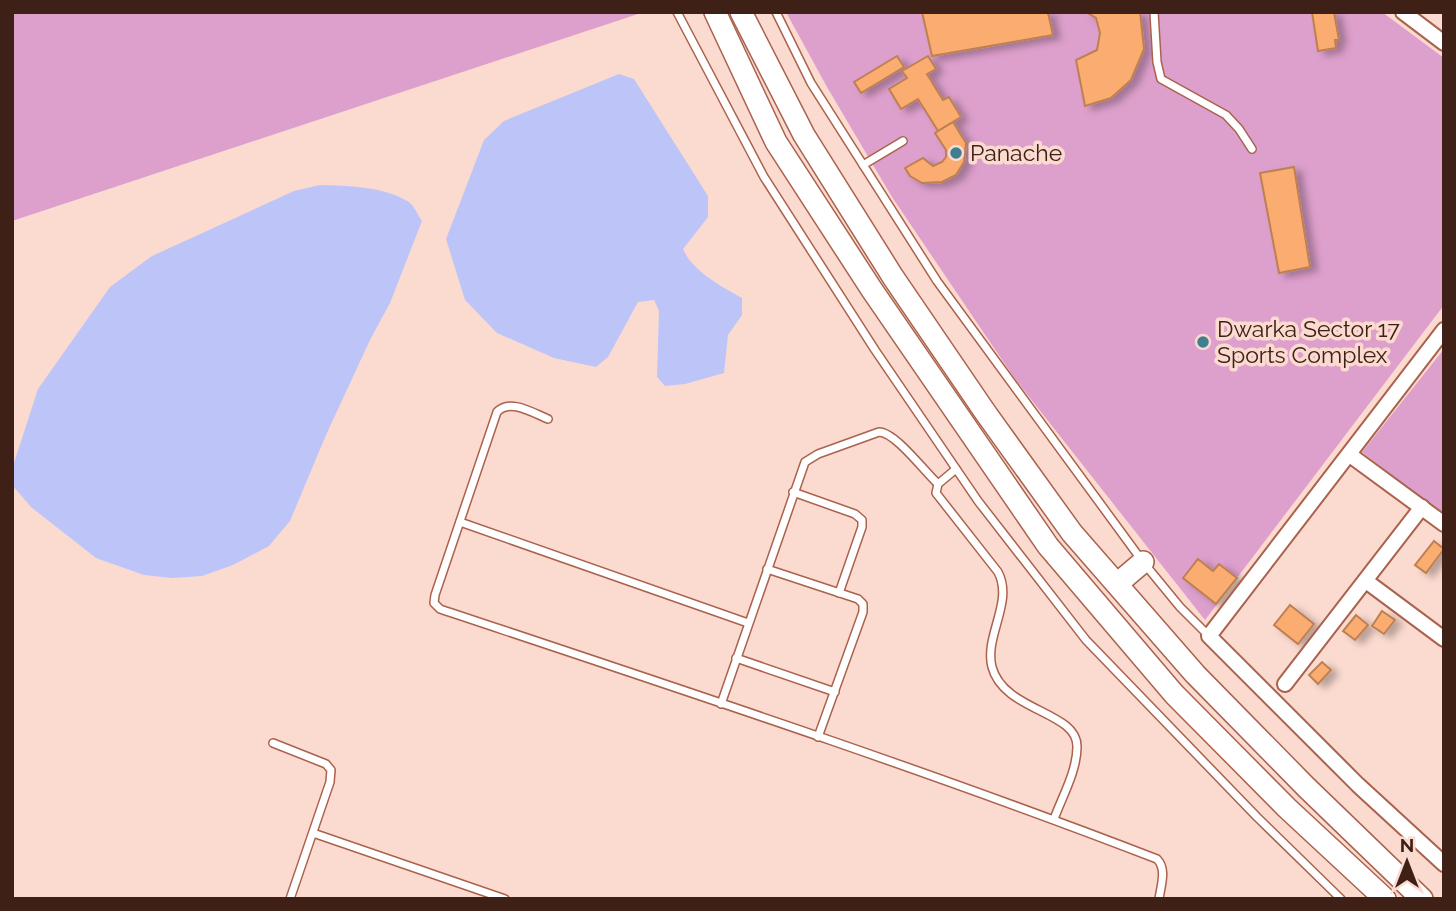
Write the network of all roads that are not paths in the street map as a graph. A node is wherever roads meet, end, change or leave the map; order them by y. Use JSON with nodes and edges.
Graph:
{"nodes":[{"id":1,"x":677,"y":12,"type":"edge"},
{"id":2,"x":715,"y":12,"type":"edge"},
{"id":3,"x":741,"y":12,"type":"edge"},
{"id":4,"x":776,"y":12,"type":"edge"},
{"id":5,"x":1154,"y":12,"type":"edge"},
{"id":6,"x":1403,"y":12,"type":"edge"},
{"id":7,"x":1444,"y":43,"type":"edge"},
{"id":8,"x":903,"y":141,"type":"dead end"},
{"id":9,"x":1252,"y":149,"type":"dead end"},
{"id":10,"x":863,"y":165,"type":"junction"},
{"id":11,"x":1444,"y":330,"type":"edge"},
{"id":12,"x":548,"y":419,"type":"dead end"},
{"id":13,"x":1350,"y":455,"type":"junction"},
{"id":14,"x":957,"y":469,"type":"junction"},
{"id":15,"x":938,"y":484,"type":"junction"},
{"id":16,"x":793,"y":492,"type":"junction"},
{"id":17,"x":1422,"y":508,"type":"junction"},
{"id":18,"x":460,"y":522,"type":"junction"},
{"id":19,"x":1444,"y":524,"type":"edge"},
{"id":20,"x":1143,"y":562,"type":"junction"},
{"id":21,"x":767,"y":569,"type":"junction"},
{"id":22,"x":1366,"y":580,"type":"junction"},
{"id":23,"x":1117,"y":584,"type":"junction"},
{"id":24,"x":839,"y":593,"type":"junction"},
{"id":25,"x":748,"y":623,"type":"junction"},
{"id":26,"x":1209,"y":636,"type":"junction"},
{"id":27,"x":1444,"y":639,"type":"edge"},
{"id":28,"x":737,"y":658,"type":"junction"},
{"id":29,"x":1285,"y":684,"type":"dead end"},
{"id":30,"x":835,"y":692,"type":"junction"},
{"id":31,"x":721,"y":704,"type":"junction"},
{"id":32,"x":818,"y":737,"type":"junction"},
{"id":33,"x":273,"y":743,"type":"dead end"},
{"id":34,"x":1054,"y":819,"type":"junction"},
{"id":35,"x":313,"y":833,"type":"junction"},
{"id":36,"x":1444,"y":864,"type":"edge"},
{"id":37,"x":290,"y":899,"type":"edge"},
{"id":38,"x":505,"y":899,"type":"edge"},
{"id":39,"x":1159,"y":899,"type":"edge"},
{"id":40,"x":1341,"y":899,"type":"edge"},
{"id":41,"x":1385,"y":899,"type":"edge"},
{"id":42,"x":1422,"y":899,"type":"edge"}],
"edges":[{"from":1,"to":14,"type":"lane"},
{"from":2,"to":41,"type":"main road"},
{"from":3,"to":23,"type":"main road"},
{"from":4,"to":10,"type":"lane"},
{"from":5,"to":9,"type":"lane"},
{"from":6,"to":7,"type":"street"},
{"from":8,"to":10,"type":"lane"},
{"from":10,"to":20,"type":"lane"},
{"from":11,"to":13,"type":"street"},
{"from":12,"to":18,"type":"lane"},
{"from":13,"to":17,"type":"street"},
{"from":13,"to":26,"type":"street"},
{"from":14,"to":15,"type":"lane"},
{"from":14,"to":40,"type":"lane"},
{"from":15,"to":16,"type":"lane"},
{"from":15,"to":34,"type":"lane"},
{"from":16,"to":21,"type":"lane"},
{"from":16,"to":24,"type":"lane"},
{"from":17,"to":19,"type":"street"},
{"from":17,"to":22,"type":"street"},
{"from":18,"to":25,"type":"lane"},
{"from":18,"to":31,"type":"lane"},
{"from":20,"to":23,"type":"main road"},
{"from":20,"to":26,"type":"lane"},
{"from":21,"to":24,"type":"lane"},
{"from":21,"to":25,"type":"lane"},
{"from":22,"to":27,"type":"street"},
{"from":22,"to":29,"type":"street"},
{"from":23,"to":42,"type":"main road"},
{"from":24,"to":30,"type":"lane"},
{"from":25,"to":28,"type":"lane"},
{"from":26,"to":36,"type":"street"},
{"from":28,"to":30,"type":"lane"},
{"from":28,"to":31,"type":"lane"},
{"from":30,"to":32,"type":"lane"},
{"from":31,"to":32,"type":"lane"},
{"from":32,"to":34,"type":"lane"},
{"from":33,"to":35,"type":"lane"},
{"from":34,"to":39,"type":"lane"},
{"from":35,"to":37,"type":"lane"},
{"from":35,"to":38,"type":"lane"}]}
